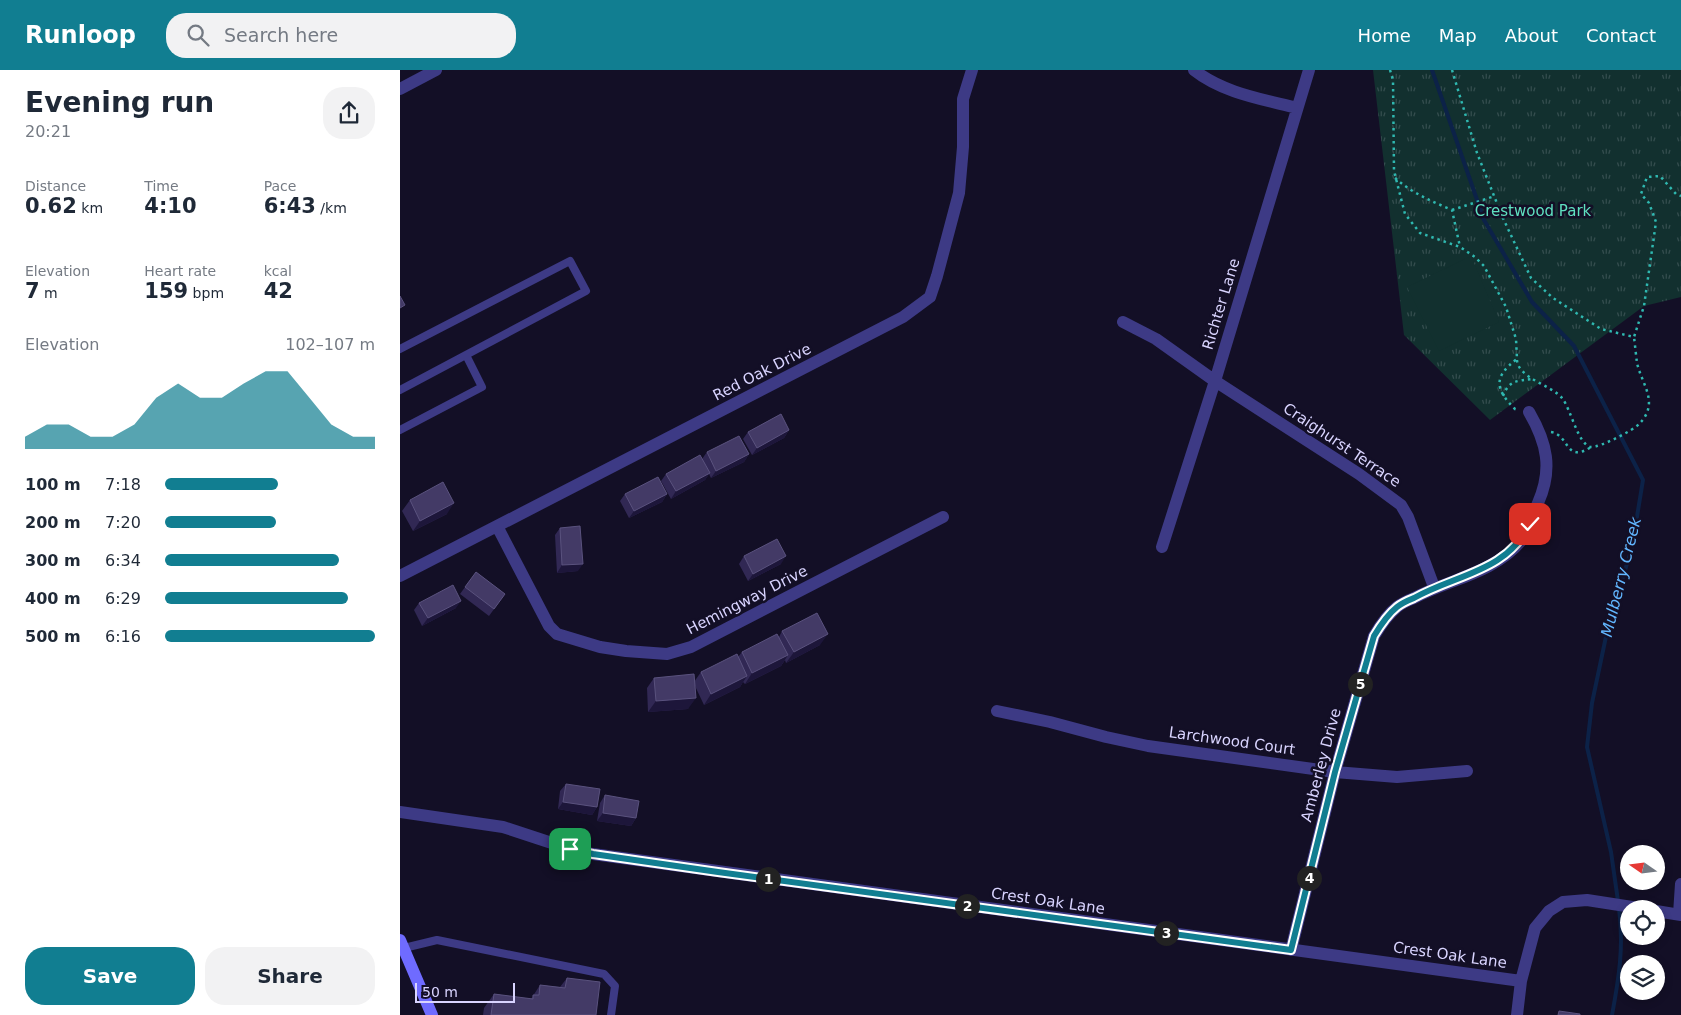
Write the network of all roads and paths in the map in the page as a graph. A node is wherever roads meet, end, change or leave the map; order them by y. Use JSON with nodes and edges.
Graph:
{"nodes":[{"id":1,"x":436,"y":70,"type":"edge"},
{"id":2,"x":972,"y":70,"type":"edge"},
{"id":3,"x":1194,"y":70,"type":"edge"},
{"id":4,"x":1308,"y":70,"type":"edge"},
{"id":5,"x":1390,"y":70,"type":"edge"},
{"id":6,"x":1452,"y":70,"type":"edge"},
{"id":7,"x":400,"y":88,"type":"edge"},
{"id":8,"x":1297,"y":108,"type":"junction"},
{"id":9,"x":1395,"y":178,"type":"junction"},
{"id":10,"x":1495,"y":196,"type":"junction"},
{"id":11,"x":1681,"y":196,"type":"edge"},
{"id":12,"x":1452,"y":210,"type":"junction"},
{"id":13,"x":1460,"y":247,"type":"junction"},
{"id":14,"x":1123,"y":322,"type":"dead end"},
{"id":15,"x":1634,"y":337,"type":"junction"},
{"id":16,"x":400,"y":348,"type":"edge"},
{"id":17,"x":466,"y":355,"type":"junction"},
{"id":18,"x":1517,"y":359,"type":"junction"},
{"id":19,"x":1535,"y":379,"type":"junction"},
{"id":20,"x":1215,"y":382,"type":"junction"},
{"id":21,"x":400,"y":390,"type":"edge"},
{"id":22,"x":1503,"y":396,"type":"junction"},
{"id":23,"x":1529,"y":412,"type":"joint"},
{"id":24,"x":400,"y":430,"type":"edge"},
{"id":25,"x":1540,"y":430,"type":"junction"},
{"id":26,"x":1591,"y":447,"type":"junction"},
{"id":27,"x":943,"y":518,"type":"dead end"},
{"id":28,"x":497,"y":526,"type":"junction"},
{"id":29,"x":1162,"y":547,"type":"dead end"},
{"id":30,"x":400,"y":576,"type":"edge"},
{"id":31,"x":1434,"y":587,"type":"junction"},
{"id":32,"x":997,"y":712,"type":"dead end"},
{"id":33,"x":1467,"y":771,"type":"dead end"},
{"id":34,"x":1335,"y":772,"type":"junction"},
{"id":35,"x":400,"y":812,"type":"edge"},
{"id":36,"x":1681,"y":884,"type":"edge"},
{"id":37,"x":1620,"y":905,"type":"edge"},
{"id":38,"x":1665,"y":912,"type":"edge"},
{"id":39,"x":1680,"y":914,"type":"edge"},
{"id":40,"x":402,"y":944,"type":"edge"},
{"id":41,"x":1291,"y":950,"type":"junction"},
{"id":42,"x":1521,"y":981,"type":"junction"},
{"id":43,"x":432,"y":1015,"type":"edge"},
{"id":44,"x":611,"y":1015,"type":"edge"},
{"id":45,"x":1517,"y":1015,"type":"edge"}],
"edges":[{"from":1,"to":7,"type":"street"},
{"from":2,"to":28,"type":"street","name":"Red Oak Drive"},
{"from":3,"to":8,"type":"street"},
{"from":4,"to":8,"type":"street","name":"Richter Lane"},
{"from":5,"to":9,"type":"path"},
{"from":6,"to":10,"type":"path"},
{"from":8,"to":20,"type":"street","name":"Richter Lane"},
{"from":9,"to":12,"type":"path"},
{"from":9,"to":13,"type":"path"},
{"from":10,"to":12,"type":"path"},
{"from":10,"to":15,"type":"path"},
{"from":11,"to":15,"type":"path"},
{"from":12,"to":13,"type":"path"},
{"from":13,"to":18,"type":"path"},
{"from":14,"to":20,"type":"street","name":"Craighurst Terrace"},
{"from":15,"to":26,"type":"path"},
{"from":16,"to":17,"type":"lane"},
{"from":17,"to":21,"type":"lane"},
{"from":17,"to":24,"type":"lane"},
{"from":18,"to":19,"type":"path"},
{"from":18,"to":22,"type":"path"},
{"from":19,"to":22,"type":"path"},
{"from":19,"to":26,"type":"path"},
{"from":20,"to":29,"type":"street","name":"Richter Lane"},
{"from":20,"to":31,"type":"street","name":"Craighurst Terrace"},
{"from":22,"to":23,"type":"path"},
{"from":23,"to":25,"type":"street","name":"Amberley Drive"},
{"from":25,"to":26,"type":"path"},
{"from":25,"to":31,"type":"street","name":"Amberley Drive"},
{"from":27,"to":28,"type":"street","name":"Hemingway Drive"},
{"from":28,"to":30,"type":"street","name":"Red Oak Drive"},
{"from":31,"to":34,"type":"street","name":"Amberley Drive"},
{"from":32,"to":34,"type":"street","name":"Larchwood Court"},
{"from":33,"to":34,"type":"street","name":"Larchwood Court"},
{"from":34,"to":41,"type":"street","name":"Amberley Drive"},
{"from":35,"to":41,"type":"street","name":"Crest Oak Lane"},
{"from":36,"to":39,"type":"street"},
{"from":37,"to":42,"type":"street","name":"Crest Oak Lane"},
{"from":38,"to":39,"type":"street"},
{"from":40,"to":43,"type":"street"},
{"from":40,"to":44,"type":"lane"},
{"from":41,"to":42,"type":"street","name":"Crest Oak Lane"},
{"from":42,"to":45,"type":"street"}]}
